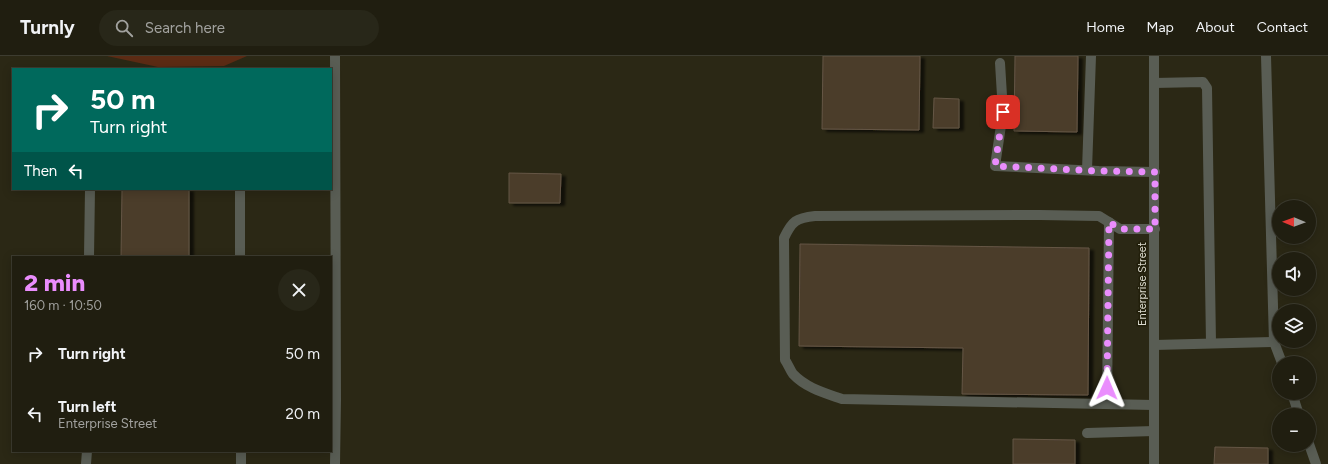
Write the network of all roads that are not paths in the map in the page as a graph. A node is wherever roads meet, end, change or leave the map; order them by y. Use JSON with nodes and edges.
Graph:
{"nodes":[{"id":1,"x":334,"y":56,"type":"edge"},
{"id":2,"x":1091,"y":56,"type":"edge"},
{"id":3,"x":1154,"y":56,"type":"edge"},
{"id":4,"x":1266,"y":56,"type":"edge"},
{"id":5,"x":1000,"y":63,"type":"dead end"},
{"id":6,"x":1154,"y":83,"type":"junction"},
{"id":7,"x":1087,"y":170,"type":"junction"},
{"id":8,"x":1155,"y":172,"type":"junction"},
{"id":9,"x":90,"y":190,"type":"edge"},
{"id":10,"x":240,"y":190,"type":"edge"},
{"id":11,"x":1109,"y":222,"type":"junction"},
{"id":12,"x":1155,"y":229,"type":"junction"},
{"id":13,"x":89,"y":256,"type":"edge"},
{"id":14,"x":240,"y":256,"type":"edge"},
{"id":15,"x":1273,"y":304,"type":"edge"},
{"id":16,"x":333,"y":327,"type":"edge"},
{"id":17,"x":1272,"y":342,"type":"edge"},
{"id":18,"x":1211,"y":343,"type":"junction"},
{"id":19,"x":1154,"y":345,"type":"junction"},
{"id":20,"x":1107,"y":404,"type":"junction"},
{"id":21,"x":1154,"y":405,"type":"junction"},
{"id":22,"x":1154,"y":431,"type":"junction"},
{"id":23,"x":1087,"y":433,"type":"dead end"},
{"id":24,"x":86,"y":452,"type":"edge"},
{"id":25,"x":241,"y":452,"type":"edge"},
{"id":26,"x":1312,"y":452,"type":"edge"},
{"id":27,"x":86,"y":464,"type":"edge"},
{"id":28,"x":241,"y":464,"type":"edge"},
{"id":29,"x":335,"y":464,"type":"edge"},
{"id":30,"x":1154,"y":464,"type":"edge"},
{"id":31,"x":1316,"y":464,"type":"edge"}],
"edges":[{"from":1,"to":16,"type":"street"},
{"from":2,"to":7,"type":"street"},
{"from":3,"to":6,"type":"street","name":"Enterprise Street"},
{"from":4,"to":15,"type":"street"},
{"from":5,"to":7,"type":"street"},
{"from":6,"to":8,"type":"street","name":"Enterprise Street"},
{"from":6,"to":18,"type":"street"},
{"from":7,"to":8,"type":"street"},
{"from":8,"to":12,"type":"street","name":"Enterprise Street"},
{"from":9,"to":13,"type":"street"},
{"from":10,"to":14,"type":"street"},
{"from":11,"to":12,"type":"street"},
{"from":11,"to":20,"type":"street"},
{"from":11,"to":20,"type":"street"},
{"from":12,"to":19,"type":"street","name":"Enterprise Street"},
{"from":16,"to":29,"type":"street"},
{"from":17,"to":18,"type":"street"},
{"from":18,"to":19,"type":"street"},
{"from":19,"to":21,"type":"street","name":"Enterprise Street"},
{"from":20,"to":21,"type":"street"},
{"from":21,"to":22,"type":"street","name":"Enterprise Street"},
{"from":22,"to":23,"type":"street"},
{"from":22,"to":30,"type":"street","name":"Enterprise Street"},
{"from":24,"to":27,"type":"street"},
{"from":25,"to":28,"type":"street"},
{"from":26,"to":31,"type":"street"}]}
